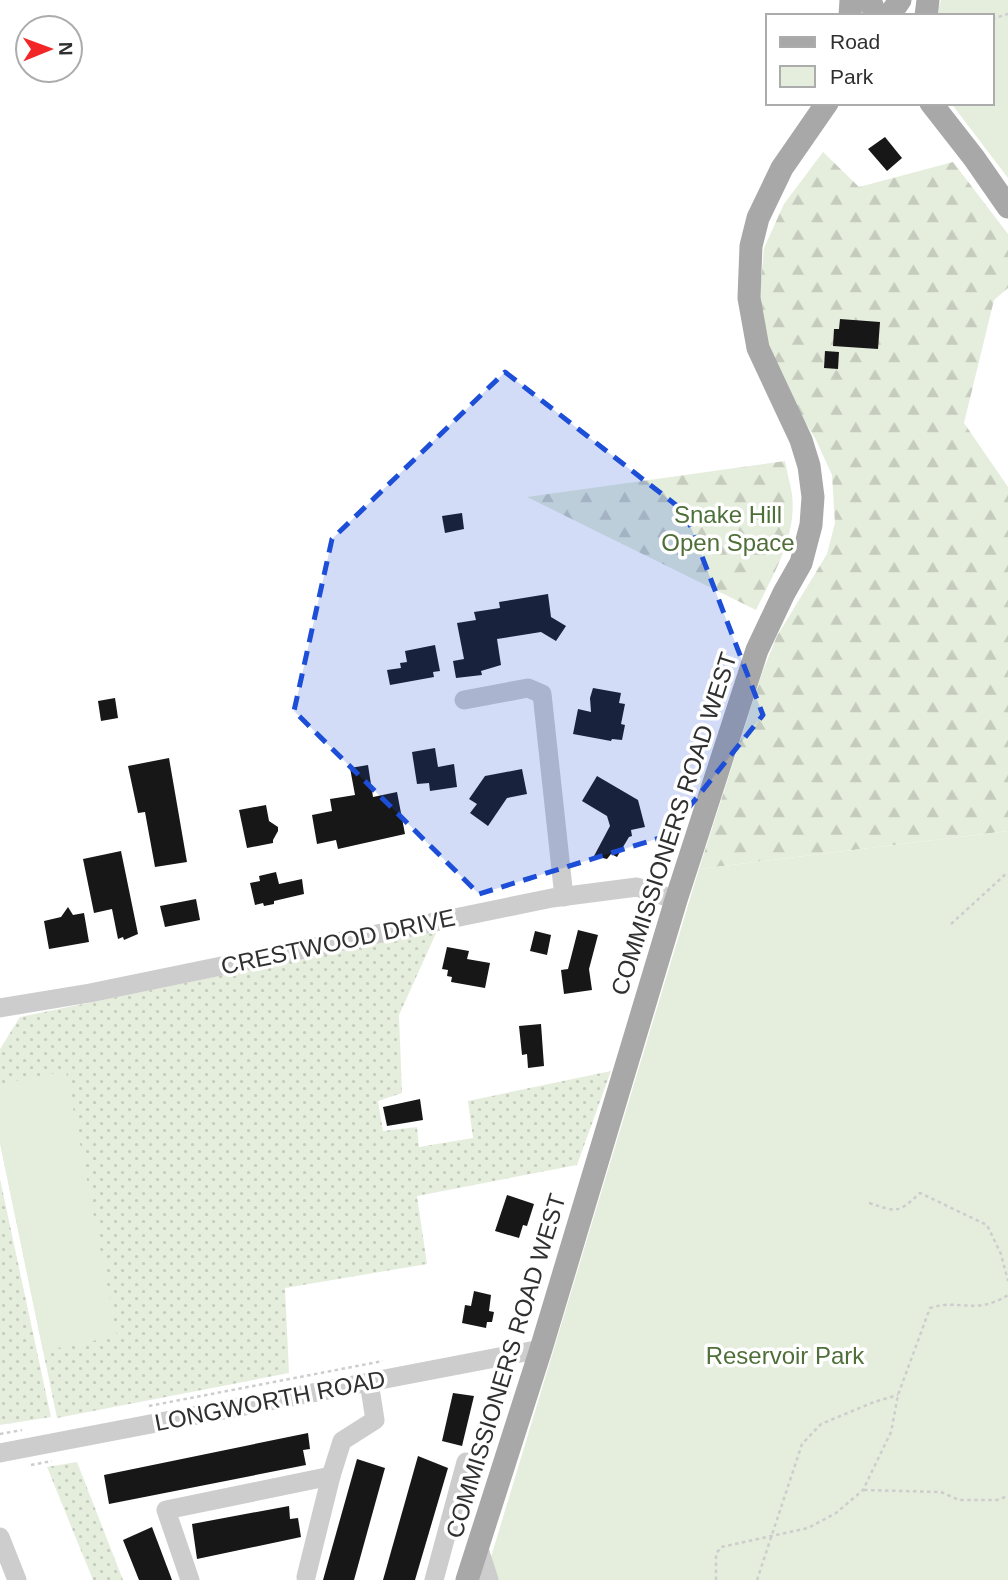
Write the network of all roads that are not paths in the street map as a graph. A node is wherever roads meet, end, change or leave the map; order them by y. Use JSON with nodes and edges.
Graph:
{"nodes":[{"id":1,"x":826,"y":105,"type":"edge"},
{"id":2,"x":933,"y":105,"type":"edge"},
{"id":3,"x":945,"y":105,"type":"edge"},
{"id":4,"x":974,"y":158,"type":"junction"},
{"id":5,"x":1008,"y":207,"type":"edge"},
{"id":6,"x":464,"y":700,"type":"dead end"},
{"id":7,"x":564,"y":897,"type":"junction"},
{"id":8,"x":676,"y":900,"type":"junction"},
{"id":9,"x":0,"y":1008,"type":"edge"},
{"id":10,"x":541,"y":1349,"type":"junction"},
{"id":11,"x":369,"y":1382,"type":"junction"},
{"id":12,"x":0,"y":1453,"type":"edge"},
{"id":13,"x":466,"y":1462,"type":"dead end"},
{"id":14,"x":331,"y":1476,"type":"junction"},
{"id":15,"x":0,"y":1537,"type":"edge"},
{"id":16,"x":478,"y":1546,"type":"junction"},
{"id":17,"x":306,"y":1577,"type":"dead end"},
{"id":18,"x":16,"y":1580,"type":"edge"},
{"id":19,"x":190,"y":1580,"type":"edge"},
{"id":20,"x":434,"y":1580,"type":"edge"},
{"id":21,"x":467,"y":1580,"type":"edge"},
{"id":22,"x":489,"y":1580,"type":"edge"}],
"edges":[{"from":1,"to":8,"type":"main road","name":"COMMISSIONERS ROAD WEST"},
{"from":2,"to":4,"type":"main road"},
{"from":3,"to":4,"type":"main road"},
{"from":4,"to":5,"type":"main road"},
{"from":6,"to":7,"type":"street"},
{"from":7,"to":8,"type":"street","name":"CRESTWOOD DRIVE"},
{"from":7,"to":9,"type":"street","name":"CRESTWOOD DRIVE"},
{"from":8,"to":10,"type":"main road","name":"COMMISSIONERS ROAD WEST"},
{"from":10,"to":11,"type":"street","name":"LONGWORTH ROAD"},
{"from":10,"to":16,"type":"main road","name":"COMMISSIONERS ROAD WEST"},
{"from":11,"to":12,"type":"street","name":"LONGWORTH ROAD"},
{"from":11,"to":14,"type":"street"},
{"from":13,"to":20,"type":"street"},
{"from":14,"to":17,"type":"street"},
{"from":14,"to":19,"type":"street"},
{"from":15,"to":18,"type":"street"},
{"from":16,"to":21,"type":"main road","name":"COMMISSIONERS ROAD WEST"},
{"from":16,"to":22,"type":"street"}]}
